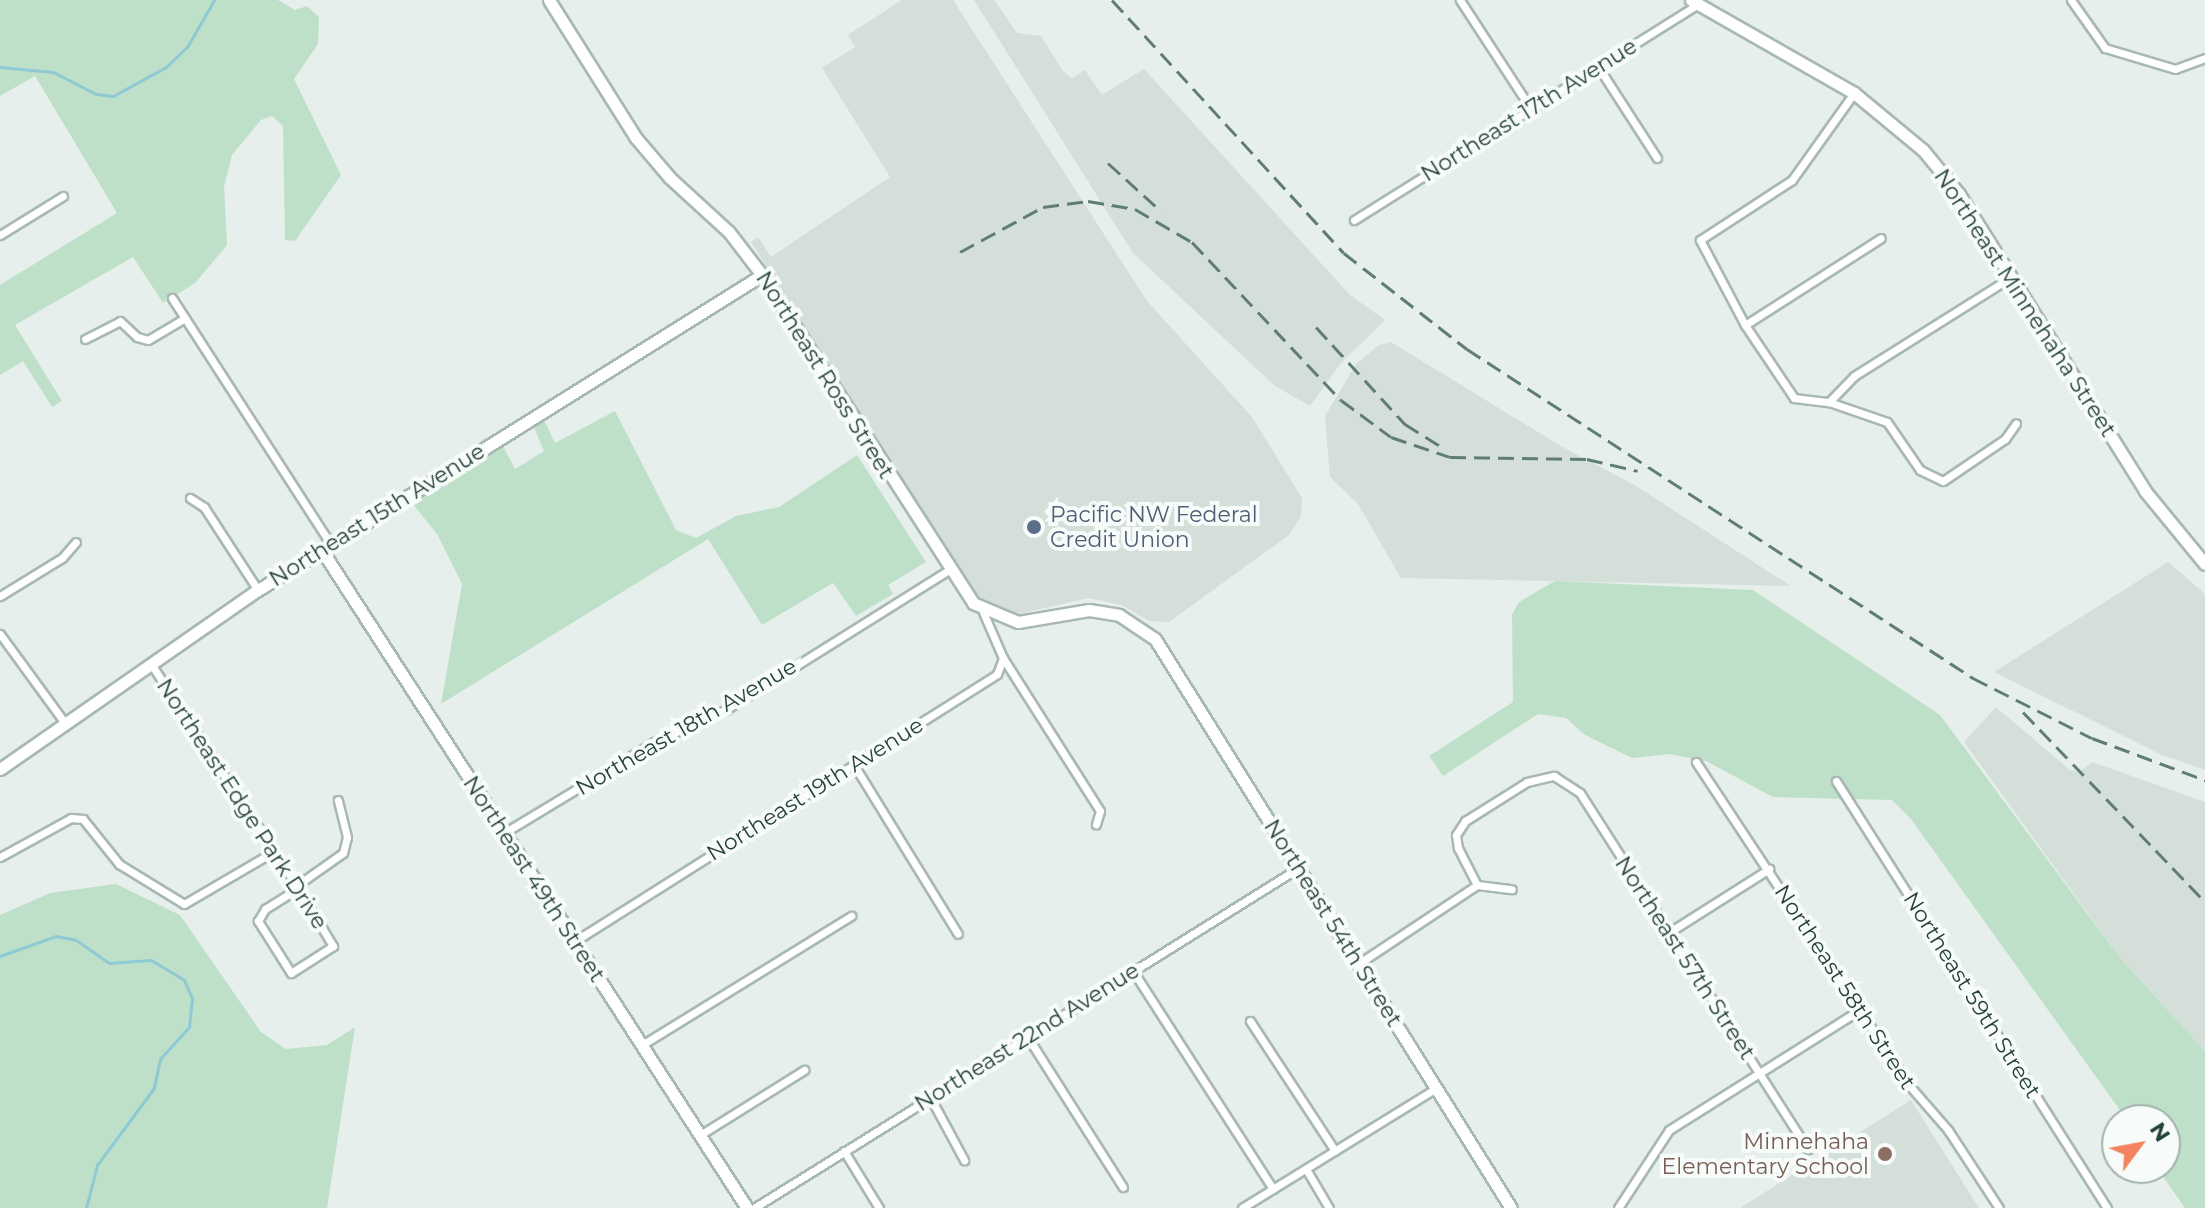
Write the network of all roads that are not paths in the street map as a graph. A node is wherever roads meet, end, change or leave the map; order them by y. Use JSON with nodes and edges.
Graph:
{"nodes":[{"id":1,"x":549,"y":0,"type":"edge"},
{"id":2,"x":1460,"y":0,"type":"edge"},
{"id":3,"x":2071,"y":0,"type":"edge"},
{"id":4,"x":1698,"y":1,"type":"edge"},
{"id":5,"x":2205,"y":58,"type":"edge"},
{"id":6,"x":1599,"y":68,"type":"junction"},
{"id":7,"x":1854,"y":93,"type":"junction"},
{"id":8,"x":1531,"y":109,"type":"junction"},
{"id":9,"x":1657,"y":158,"type":"dead end"},
{"id":10,"x":63,"y":196,"type":"dead end"},
{"id":11,"x":1354,"y":220,"type":"dead end"},
{"id":12,"x":0,"y":235,"type":"edge"},
{"id":13,"x":1881,"y":238,"type":"dead end"},
{"id":14,"x":762,"y":275,"type":"junction"},
{"id":15,"x":2011,"y":277,"type":"junction"},
{"id":16,"x":172,"y":298,"type":"dead end"},
{"id":17,"x":185,"y":318,"type":"junction"},
{"id":18,"x":1745,"y":325,"type":"junction"},
{"id":19,"x":85,"y":339,"type":"dead end"},
{"id":20,"x":1829,"y":402,"type":"junction"},
{"id":21,"x":2016,"y":423,"type":"dead end"},
{"id":22,"x":190,"y":498,"type":"dead end"},
{"id":23,"x":76,"y":542,"type":"dead end"},
{"id":24,"x":326,"y":546,"type":"junction"},
{"id":25,"x":2205,"y":564,"type":"edge"},
{"id":26,"x":949,"y":570,"type":"junction"},
{"id":27,"x":258,"y":590,"type":"junction"},
{"id":28,"x":0,"y":596,"type":"edge"},
{"id":29,"x":983,"y":612,"type":"junction"},
{"id":30,"x":0,"y":634,"type":"edge"},
{"id":31,"x":1003,"y":658,"type":"junction"},
{"id":32,"x":150,"y":663,"type":"junction"},
{"id":33,"x":65,"y":723,"type":"junction"},
{"id":34,"x":1696,"y":762,"type":"dead end"},
{"id":35,"x":854,"y":765,"type":"junction"},
{"id":36,"x":0,"y":769,"type":"edge"},
{"id":37,"x":1836,"y":781,"type":"dead end"},
{"id":38,"x":338,"y":800,"type":"dead end"},
{"id":39,"x":1096,"y":824,"type":"dead end"},
{"id":40,"x":504,"y":833,"type":"junction"},
{"id":41,"x":273,"y":852,"type":"junction"},
{"id":42,"x":0,"y":857,"type":"edge"},
{"id":43,"x":1300,"y":867,"type":"junction"},
{"id":44,"x":1769,"y":869,"type":"junction"},
{"id":45,"x":1477,"y":885,"type":"junction"},
{"id":46,"x":297,"y":887,"type":"junction"},
{"id":47,"x":1512,"y":889,"type":"dead end"},
{"id":48,"x":851,"y":916,"type":"dead end"},
{"id":49,"x":1668,"y":933,"type":"junction"},
{"id":50,"x":958,"y":934,"type":"dead end"},
{"id":51,"x":575,"y":941,"type":"junction"},
{"id":52,"x":1358,"y":964,"type":"junction"},
{"id":53,"x":1133,"y":971,"type":"junction"},
{"id":54,"x":1861,"y":1009,"type":"junction"},
{"id":55,"x":1250,"y":1021,"type":"dead end"},
{"id":56,"x":1027,"y":1036,"type":"junction"},
{"id":57,"x":642,"y":1045,"type":"junction"},
{"id":58,"x":804,"y":1070,"type":"dead end"},
{"id":59,"x":1760,"y":1074,"type":"junction"},
{"id":60,"x":1436,"y":1088,"type":"junction"},
{"id":61,"x":930,"y":1097,"type":"junction"},
{"id":62,"x":700,"y":1135,"type":"junction"},
{"id":63,"x":1808,"y":1149,"type":"dead end"},
{"id":64,"x":844,"y":1151,"type":"junction"},
{"id":65,"x":1335,"y":1151,"type":"junction"},
{"id":66,"x":964,"y":1160,"type":"dead end"},
{"id":67,"x":1306,"y":1169,"type":"junction"},
{"id":68,"x":1123,"y":1187,"type":"dead end"},
{"id":69,"x":1273,"y":1189,"type":"junction"},
{"id":70,"x":747,"y":1208,"type":"edge"},
{"id":71,"x":754,"y":1208,"type":"edge"},
{"id":72,"x":879,"y":1208,"type":"edge"},
{"id":73,"x":1242,"y":1208,"type":"edge"},
{"id":74,"x":1329,"y":1208,"type":"edge"},
{"id":75,"x":1511,"y":1208,"type":"edge"},
{"id":76,"x":1618,"y":1208,"type":"edge"},
{"id":77,"x":1999,"y":1208,"type":"edge"},
{"id":78,"x":2107,"y":1208,"type":"edge"}],
"edges":[{"from":1,"to":14,"type":"street","name":"Northeast Ross Street"},
{"from":2,"to":8,"type":"street"},
{"from":3,"to":5,"type":"street"},
{"from":4,"to":6,"type":"street","name":"Northeast 17th Avenue"},
{"from":4,"to":7,"type":"street","name":"Northeast Minnehaha Street"},
{"from":6,"to":8,"type":"street","name":"Northeast 17th Avenue"},
{"from":6,"to":9,"type":"street"},
{"from":7,"to":15,"type":"street","name":"Northeast Minnehaha Street"},
{"from":7,"to":18,"type":"street"},
{"from":8,"to":11,"type":"street","name":"Northeast 17th Avenue"},
{"from":10,"to":12,"type":"street"},
{"from":13,"to":18,"type":"street"},
{"from":14,"to":24,"type":"street","name":"Northeast 15th Avenue"},
{"from":14,"to":26,"type":"street","name":"Northeast Ross Street"},
{"from":15,"to":20,"type":"street"},
{"from":15,"to":25,"type":"street","name":"Northeast Minnehaha Street"},
{"from":16,"to":17,"type":"street","name":"Northeast 49th Street"},
{"from":17,"to":19,"type":"street"},
{"from":17,"to":24,"type":"street","name":"Northeast 49th Street"},
{"from":18,"to":20,"type":"street"},
{"from":20,"to":21,"type":"street"},
{"from":22,"to":27,"type":"street"},
{"from":23,"to":28,"type":"street"},
{"from":24,"to":27,"type":"street","name":"Northeast 15th Avenue"},
{"from":24,"to":40,"type":"street","name":"Northeast 49th Street"},
{"from":26,"to":29,"type":"street","name":"Northeast Ross Street"},
{"from":26,"to":40,"type":"street","name":"Northeast 18th Avenue"},
{"from":27,"to":32,"type":"street","name":"Northeast 15th Avenue"},
{"from":29,"to":31,"type":"street"},
{"from":29,"to":43,"type":"street","name":"Northeast 54th Street"},
{"from":30,"to":33,"type":"street"},
{"from":31,"to":35,"type":"street","name":"Northeast 19th Avenue"},
{"from":31,"to":39,"type":"street"},
{"from":32,"to":33,"type":"street","name":"Northeast 15th Avenue"},
{"from":32,"to":41,"type":"street","name":"Northeast Edge Park Drive"},
{"from":33,"to":36,"type":"street","name":"Northeast 15th Avenue"},
{"from":34,"to":44,"type":"street","name":"Northeast 58th Street"},
{"from":35,"to":50,"type":"street"},
{"from":35,"to":51,"type":"street","name":"Northeast 19th Avenue"},
{"from":37,"to":78,"type":"street","name":"Northeast 59th Street"},
{"from":38,"to":46,"type":"street"},
{"from":40,"to":51,"type":"street","name":"Northeast 49th Street"},
{"from":41,"to":42,"type":"street"},
{"from":41,"to":46,"type":"street","name":"Northeast Edge Park Drive"},
{"from":43,"to":52,"type":"street","name":"Northeast 54th Street"},
{"from":43,"to":53,"type":"street","name":"Northeast 22nd Avenue"},
{"from":44,"to":49,"type":"street"},
{"from":44,"to":54,"type":"street","name":"Northeast 58th Street"},
{"from":45,"to":47,"type":"street"},
{"from":45,"to":49,"type":"street","name":"Northeast 57th Street"},
{"from":45,"to":52,"type":"street"},
{"from":46,"to":46,"type":"street","name":"Northeast Edge Park Drive"},
{"from":48,"to":57,"type":"street"},
{"from":49,"to":59,"type":"street","name":"Northeast 57th Street"},
{"from":51,"to":57,"type":"street","name":"Northeast 49th Street"},
{"from":52,"to":60,"type":"street","name":"Northeast 54th Street"},
{"from":53,"to":56,"type":"street","name":"Northeast 22nd Avenue"},
{"from":53,"to":69,"type":"street"},
{"from":54,"to":59,"type":"street"},
{"from":54,"to":77,"type":"street","name":"Northeast 58th Street"},
{"from":55,"to":65,"type":"street"},
{"from":56,"to":61,"type":"street","name":"Northeast 22nd Avenue"},
{"from":56,"to":68,"type":"street"},
{"from":57,"to":62,"type":"street","name":"Northeast 49th Street"},
{"from":58,"to":62,"type":"street"},
{"from":59,"to":63,"type":"street","name":"Northeast 57th Street"},
{"from":59,"to":76,"type":"street"},
{"from":60,"to":65,"type":"street"},
{"from":60,"to":75,"type":"street","name":"Northeast 54th Street"},
{"from":61,"to":64,"type":"street","name":"Northeast 22nd Avenue"},
{"from":61,"to":66,"type":"street"},
{"from":62,"to":70,"type":"street","name":"Northeast 49th Street"},
{"from":64,"to":71,"type":"street","name":"Northeast 22nd Avenue"},
{"from":64,"to":72,"type":"street"},
{"from":65,"to":67,"type":"street"},
{"from":67,"to":69,"type":"street"},
{"from":67,"to":74,"type":"street"},
{"from":69,"to":73,"type":"street"}]}
